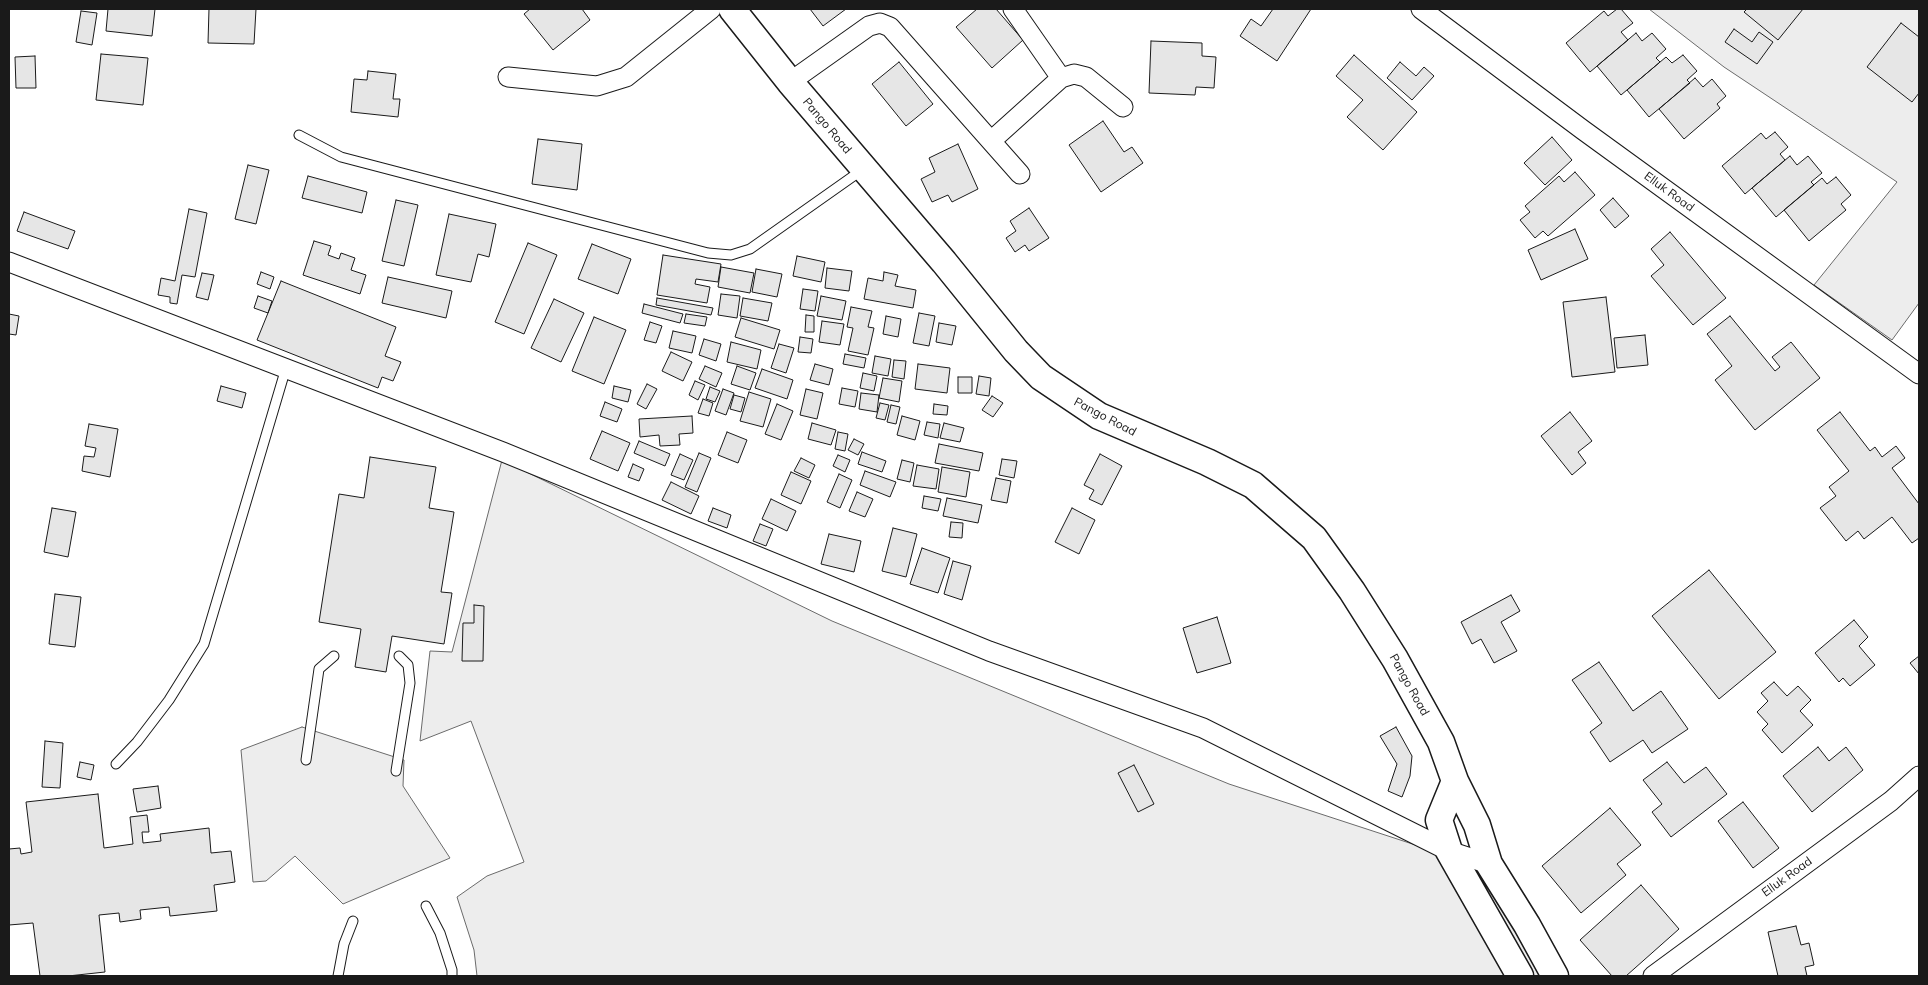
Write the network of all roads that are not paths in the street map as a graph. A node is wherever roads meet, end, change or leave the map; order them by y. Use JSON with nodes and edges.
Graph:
{"nodes":[{"id":1,"x":711,"y":9,"type":"edge"},
{"id":2,"x":732,"y":9,"type":"edge"},
{"id":3,"x":1013,"y":9,"type":"edge"},
{"id":4,"x":1421,"y":9,"type":"edge"},
{"id":5,"x":508,"y":77,"type":"dead end"},
{"id":6,"x":1061,"y":78,"type":"junction"},
{"id":7,"x":790,"y":82,"type":"junction"},
{"id":8,"x":1123,"y":107,"type":"dead end"},
{"id":9,"x":298,"y":135,"type":"dead end"},
{"id":10,"x":991,"y":141,"type":"junction"},
{"id":11,"x":863,"y":169,"type":"junction"},
{"id":12,"x":1020,"y":174,"type":"dead end"},
{"id":13,"x":9,"y":262,"type":"edge"},
{"id":14,"x":286,"y":368,"type":"junction"},
{"id":15,"x":1919,"y":374,"type":"edge"},
{"id":16,"x":334,"y":656,"type":"dead end"},
{"id":17,"x":399,"y":656,"type":"dead end"},
{"id":18,"x":306,"y":760,"type":"dead end"},
{"id":19,"x":116,"y":764,"type":"dead end"},
{"id":20,"x":396,"y":771,"type":"dead end"},
{"id":21,"x":1919,"y":776,"type":"edge"},
{"id":22,"x":1455,"y":781,"type":"junction"},
{"id":23,"x":1450,"y":850,"type":"junction"},
{"id":24,"x":1489,"y":864,"type":"junction"},
{"id":25,"x":426,"y":906,"type":"dead end"},
{"id":26,"x":352,"y":921,"type":"dead end"},
{"id":27,"x":338,"y":976,"type":"edge"},
{"id":28,"x":452,"y":976,"type":"edge"},
{"id":29,"x":1520,"y":976,"type":"edge"},
{"id":30,"x":1554,"y":976,"type":"edge"},
{"id":31,"x":1653,"y":976,"type":"edge"}],
"edges":[{"from":1,"to":5,"type":"street"},
{"from":2,"to":7,"type":"street","name":"Pango Road"},
{"from":3,"to":6,"type":"street"},
{"from":4,"to":15,"type":"street","name":"Elluk Road"},
{"from":6,"to":8,"type":"street"},
{"from":6,"to":10,"type":"street"},
{"from":7,"to":10,"type":"street"},
{"from":7,"to":11,"type":"street","name":"Pango Road"},
{"from":9,"to":11,"type":"lane"},
{"from":10,"to":12,"type":"street"},
{"from":11,"to":22,"type":"street","name":"Pango Road"},
{"from":13,"to":14,"type":"street"},
{"from":14,"to":19,"type":"lane"},
{"from":14,"to":23,"type":"street"},
{"from":16,"to":18,"type":"lane"},
{"from":17,"to":20,"type":"lane"},
{"from":21,"to":31,"type":"street","name":"Elluk Road"},
{"from":22,"to":23,"type":"street"},
{"from":22,"to":24,"type":"street","name":"Pango Road"},
{"from":23,"to":24,"type":"street"},
{"from":23,"to":29,"type":"street"},
{"from":24,"to":30,"type":"street","name":"Pango Road"},
{"from":25,"to":28,"type":"lane"},
{"from":26,"to":27,"type":"lane"}]}
